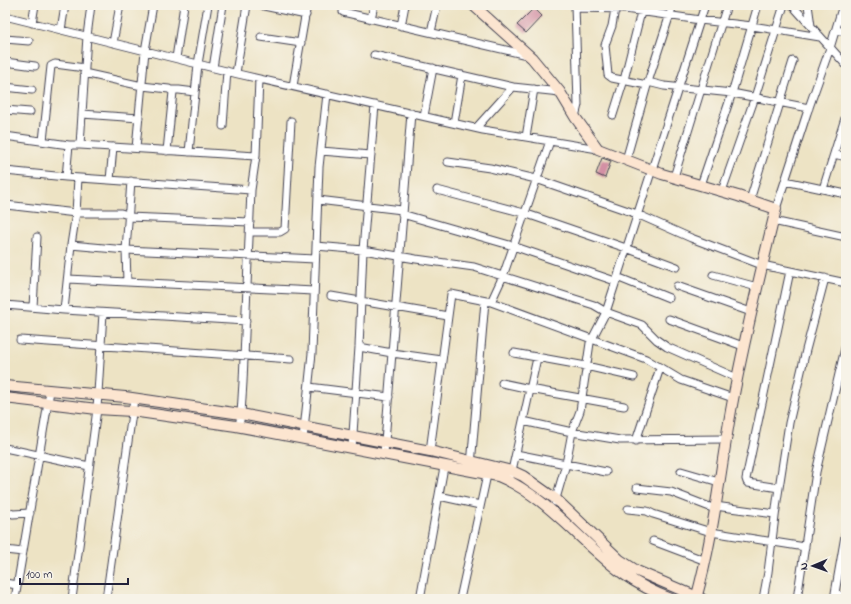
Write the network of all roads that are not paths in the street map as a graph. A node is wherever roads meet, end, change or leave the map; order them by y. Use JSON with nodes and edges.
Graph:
{"nodes":[{"id":1,"x":6,"y":5,"type":"edge"},
{"id":2,"x":35,"y":5,"type":"edge"},
{"id":3,"x":65,"y":5,"type":"edge"},
{"id":4,"x":91,"y":5,"type":"edge"},
{"id":5,"x":120,"y":5,"type":"edge"},
{"id":6,"x":153,"y":5,"type":"edge"},
{"id":7,"x":184,"y":5,"type":"edge"},
{"id":8,"x":208,"y":5,"type":"edge"},
{"id":9,"x":223,"y":5,"type":"edge"},
{"id":10,"x":247,"y":5,"type":"edge"},
{"id":11,"x":307,"y":5,"type":"edge"},
{"id":12,"x":344,"y":5,"type":"edge"},
{"id":13,"x":374,"y":5,"type":"edge"},
{"id":14,"x":405,"y":5,"type":"edge"},
{"id":15,"x":437,"y":5,"type":"edge"},
{"id":16,"x":473,"y":5,"type":"edge"},
{"id":17,"x":673,"y":5,"type":"edge"},
{"id":18,"x":705,"y":5,"type":"edge"},
{"id":19,"x":727,"y":5,"type":"edge"},
{"id":20,"x":758,"y":5,"type":"edge"},
{"id":21,"x":784,"y":5,"type":"edge"},
{"id":22,"x":792,"y":5,"type":"edge"},
{"id":23,"x":808,"y":5,"type":"edge"},
{"id":24,"x":843,"y":5,"type":"edge"},
{"id":25,"x":264,"y":6,"type":"edge"},
{"id":26,"x":575,"y":7,"type":"edge"},
{"id":27,"x":615,"y":9,"type":"junction"},
{"id":28,"x":644,"y":10,"type":"edge"},
{"id":29,"x":5,"y":12,"type":"edge"},
{"id":30,"x":306,"y":15,"type":"junction"},
{"id":31,"x":5,"y":16,"type":"edge"},
{"id":32,"x":670,"y":16,"type":"junction"},
{"id":33,"x":372,"y":19,"type":"junction"},
{"id":34,"x":700,"y":20,"type":"junction"},
{"id":35,"x":721,"y":22,"type":"junction"},
{"id":36,"x":32,"y":23,"type":"junction"},
{"id":37,"x":401,"y":26,"type":"junction"},
{"id":38,"x":752,"y":26,"type":"junction"},
{"id":39,"x":811,"y":26,"type":"junction"},
{"id":40,"x":61,"y":30,"type":"junction"},
{"id":41,"x":776,"y":30,"type":"junction"},
{"id":42,"x":836,"y":30,"type":"junction"},
{"id":43,"x":431,"y":32,"type":"junction"},
{"id":44,"x":846,"y":32,"type":"edge"},
{"id":45,"x":86,"y":36,"type":"junction"},
{"id":46,"x":261,"y":37,"type":"dead end"},
{"id":47,"x":820,"y":37,"type":"junction"},
{"id":48,"x":5,"y":39,"type":"edge"},
{"id":49,"x":29,"y":42,"type":"dead end"},
{"id":50,"x":113,"y":43,"type":"junction"},
{"id":51,"x":301,"y":43,"type":"junction"},
{"id":52,"x":830,"y":48,"type":"junction"},
{"id":53,"x":145,"y":51,"type":"junction"},
{"id":54,"x":374,"y":54,"type":"dead end"},
{"id":55,"x":529,"y":55,"type":"junction"},
{"id":56,"x":176,"y":58,"type":"junction"},
{"id":57,"x":793,"y":61,"type":"dead end"},
{"id":58,"x":5,"y":62,"type":"edge"},
{"id":59,"x":198,"y":64,"type":"junction"},
{"id":60,"x":846,"y":65,"type":"edge"},
{"id":61,"x":35,"y":66,"type":"dead end"},
{"id":62,"x":213,"y":68,"type":"junction"},
{"id":63,"x":433,"y":68,"type":"junction"},
{"id":64,"x":84,"y":71,"type":"junction"},
{"id":65,"x":227,"y":71,"type":"junction"},
{"id":66,"x":236,"y":73,"type":"junction"},
{"id":67,"x":462,"y":75,"type":"junction"},
{"id":68,"x":259,"y":79,"type":"junction"},
{"id":69,"x":624,"y":80,"type":"junction"},
{"id":70,"x":648,"y":83,"type":"junction"},
{"id":71,"x":142,"y":86,"type":"junction"},
{"id":72,"x":293,"y":86,"type":"junction"},
{"id":73,"x":5,"y":87,"type":"edge"},
{"id":74,"x":513,"y":87,"type":"junction"},
{"id":75,"x":678,"y":87,"type":"junction"},
{"id":76,"x":534,"y":89,"type":"junction"},
{"id":77,"x":32,"y":90,"type":"dead end"},
{"id":78,"x":171,"y":90,"type":"junction"},
{"id":79,"x":700,"y":90,"type":"junction"},
{"id":80,"x":196,"y":92,"type":"junction"},
{"id":81,"x":560,"y":92,"type":"junction"},
{"id":82,"x":732,"y":93,"type":"junction"},
{"id":83,"x":327,"y":94,"type":"junction"},
{"id":84,"x":755,"y":97,"type":"junction"},
{"id":85,"x":780,"y":102,"type":"junction"},
{"id":86,"x":375,"y":105,"type":"junction"},
{"id":87,"x":809,"y":108,"type":"junction"},
{"id":88,"x":5,"y":110,"type":"edge"},
{"id":89,"x":30,"y":112,"type":"dead end"},
{"id":90,"x":410,"y":113,"type":"junction"},
{"id":91,"x":82,"y":114,"type":"junction"},
{"id":92,"x":846,"y":114,"type":"edge"},
{"id":93,"x":613,"y":115,"type":"dead end"},
{"id":94,"x":424,"y":116,"type":"junction"},
{"id":95,"x":575,"y":117,"type":"junction"},
{"id":96,"x":139,"y":118,"type":"junction"},
{"id":97,"x":291,"y":121,"type":"dead end"},
{"id":98,"x":454,"y":123,"type":"junction"},
{"id":99,"x":223,"y":126,"type":"dead end"},
{"id":100,"x":476,"y":128,"type":"junction"},
{"id":101,"x":5,"y":136,"type":"edge"},
{"id":102,"x":526,"y":137,"type":"junction"},
{"id":103,"x":43,"y":141,"type":"junction"},
{"id":104,"x":550,"y":141,"type":"junction"},
{"id":105,"x":69,"y":145,"type":"junction"},
{"id":106,"x":80,"y":145,"type":"junction"},
{"id":107,"x":113,"y":147,"type":"junction"},
{"id":108,"x":136,"y":148,"type":"junction"},
{"id":109,"x":598,"y":149,"type":"junction"},
{"id":110,"x":167,"y":150,"type":"junction"},
{"id":111,"x":321,"y":151,"type":"junction"},
{"id":112,"x":189,"y":152,"type":"junction"},
{"id":113,"x":834,"y":154,"type":"junction"},
{"id":114,"x":371,"y":155,"type":"junction"},
{"id":115,"x":256,"y":156,"type":"junction"},
{"id":116,"x":846,"y":157,"type":"edge"},
{"id":117,"x":626,"y":160,"type":"junction"},
{"id":118,"x":448,"y":162,"type":"dead end"},
{"id":119,"x":651,"y":170,"type":"junction"},
{"id":120,"x":5,"y":171,"type":"edge"},
{"id":121,"x":66,"y":177,"type":"junction"},
{"id":122,"x":78,"y":178,"type":"junction"},
{"id":123,"x":674,"y":178,"type":"junction"},
{"id":124,"x":536,"y":179,"type":"junction"},
{"id":125,"x":110,"y":180,"type":"junction"},
{"id":126,"x":130,"y":180,"type":"junction"},
{"id":127,"x":785,"y":182,"type":"junction"},
{"id":128,"x":701,"y":185,"type":"junction"},
{"id":129,"x":823,"y":189,"type":"junction"},
{"id":130,"x":251,"y":190,"type":"junction"},
{"id":131,"x":437,"y":190,"type":"dead end"},
{"id":132,"x":722,"y":191,"type":"junction"},
{"id":133,"x":846,"y":194,"type":"edge"},
{"id":134,"x":318,"y":200,"type":"junction"},
{"id":135,"x":750,"y":200,"type":"junction"},
{"id":136,"x":6,"y":205,"type":"dead end"},
{"id":137,"x":367,"y":206,"type":"junction"},
{"id":138,"x":776,"y":209,"type":"junction"},
{"id":139,"x":76,"y":212,"type":"junction"},
{"id":140,"x":402,"y":212,"type":"junction"},
{"id":141,"x":524,"y":213,"type":"junction"},
{"id":142,"x":637,"y":214,"type":"junction"},
{"id":143,"x":128,"y":216,"type":"junction"},
{"id":144,"x":773,"y":221,"type":"junction"},
{"id":145,"x":250,"y":222,"type":"junction"},
{"id":146,"x":250,"y":232,"type":"junction"},
{"id":147,"x":37,"y":236,"type":"dead end"},
{"id":148,"x":846,"y":238,"type":"edge"},
{"id":149,"x":71,"y":245,"type":"junction"},
{"id":150,"x":316,"y":246,"type":"junction"},
{"id":151,"x":513,"y":246,"type":"junction"},
{"id":152,"x":626,"y":248,"type":"junction"},
{"id":153,"x":126,"y":250,"type":"junction"},
{"id":154,"x":363,"y":250,"type":"junction"},
{"id":155,"x":249,"y":256,"type":"junction"},
{"id":156,"x":399,"y":256,"type":"junction"},
{"id":157,"x":315,"y":259,"type":"junction"},
{"id":158,"x":762,"y":265,"type":"junction"},
{"id":159,"x":677,"y":267,"type":"dead end"},
{"id":160,"x":790,"y":271,"type":"junction"},
{"id":161,"x":713,"y":275,"type":"dead end"},
{"id":162,"x":503,"y":276,"type":"junction"},
{"id":163,"x":825,"y":278,"type":"junction"},
{"id":164,"x":68,"y":279,"type":"junction"},
{"id":165,"x":616,"y":279,"type":"junction"},
{"id":166,"x":127,"y":282,"type":"junction"},
{"id":167,"x":846,"y":283,"type":"edge"},
{"id":168,"x":677,"y":286,"type":"dead end"},
{"id":169,"x":757,"y":287,"type":"junction"},
{"id":170,"x":248,"y":288,"type":"junction"},
{"id":171,"x":314,"y":291,"type":"junction"},
{"id":172,"x":331,"y":296,"type":"dead end"},
{"id":173,"x":669,"y":298,"type":"dead end"},
{"id":174,"x":488,"y":301,"type":"junction"},
{"id":175,"x":361,"y":302,"type":"junction"},
{"id":176,"x":5,"y":305,"type":"edge"},
{"id":177,"x":32,"y":307,"type":"junction"},
{"id":178,"x":395,"y":308,"type":"junction"},
{"id":179,"x":64,"y":310,"type":"junction"},
{"id":180,"x":606,"y":312,"type":"junction"},
{"id":181,"x":751,"y":312,"type":"junction"},
{"id":182,"x":103,"y":313,"type":"junction"},
{"id":183,"x":448,"y":316,"type":"junction"},
{"id":184,"x":669,"y":319,"type":"dead end"},
{"id":185,"x":246,"y":321,"type":"junction"},
{"id":186,"x":20,"y":340,"type":"dead end"},
{"id":187,"x":592,"y":340,"type":"junction"},
{"id":188,"x":846,"y":344,"type":"edge"},
{"id":189,"x":100,"y":345,"type":"junction"},
{"id":190,"x":743,"y":346,"type":"junction"},
{"id":191,"x":359,"y":347,"type":"junction"},
{"id":192,"x":392,"y":353,"type":"junction"},
{"id":193,"x":245,"y":354,"type":"junction"},
{"id":194,"x":514,"y":354,"type":"dead end"},
{"id":195,"x":292,"y":358,"type":"dead end"},
{"id":196,"x":537,"y":358,"type":"junction"},
{"id":197,"x":442,"y":360,"type":"junction"},
{"id":198,"x":586,"y":366,"type":"junction"},
{"id":199,"x":660,"y":368,"type":"junction"},
{"id":200,"x":634,"y":377,"type":"dead end"},
{"id":201,"x":737,"y":378,"type":"junction"},
{"id":202,"x":502,"y":383,"type":"dead end"},
{"id":203,"x":5,"y":386,"type":"edge"},
{"id":204,"x":309,"y":387,"type":"junction"},
{"id":205,"x":530,"y":389,"type":"junction"},
{"id":206,"x":50,"y":391,"type":"junction"},
{"id":207,"x":355,"y":392,"type":"junction"},
{"id":208,"x":97,"y":394,"type":"junction"},
{"id":209,"x":389,"y":397,"type":"junction"},
{"id":210,"x":5,"y":398,"type":"edge"},
{"id":211,"x":582,"y":398,"type":"junction"},
{"id":212,"x":733,"y":398,"type":"junction"},
{"id":213,"x":134,"y":399,"type":"junction"},
{"id":214,"x":48,"y":403,"type":"junction"},
{"id":215,"x":624,"y":406,"type":"dead end"},
{"id":216,"x":97,"y":408,"type":"junction"},
{"id":217,"x":201,"y":408,"type":"junction"},
{"id":218,"x":132,"y":411,"type":"junction"},
{"id":219,"x":241,"y":414,"type":"junction"},
{"id":220,"x":200,"y":421,"type":"junction"},
{"id":221,"x":523,"y":421,"type":"junction"},
{"id":222,"x":239,"y":427,"type":"junction"},
{"id":223,"x":305,"y":427,"type":"junction"},
{"id":224,"x":572,"y":432,"type":"junction"},
{"id":225,"x":354,"y":436,"type":"junction"},
{"id":226,"x":303,"y":439,"type":"junction"},
{"id":227,"x":726,"y":439,"type":"junction"},
{"id":228,"x":636,"y":441,"type":"junction"},
{"id":229,"x":386,"y":442,"type":"junction"},
{"id":230,"x":5,"y":448,"type":"edge"},
{"id":231,"x":352,"y":448,"type":"junction"},
{"id":232,"x":425,"y":450,"type":"junction"},
{"id":233,"x":384,"y":454,"type":"junction"},
{"id":234,"x":516,"y":454,"type":"junction"},
{"id":235,"x":39,"y":456,"type":"junction"},
{"id":236,"x":418,"y":461,"type":"junction"},
{"id":237,"x":566,"y":464,"type":"junction"},
{"id":238,"x":89,"y":466,"type":"junction"},
{"id":239,"x":470,"y":466,"type":"junction"},
{"id":240,"x":444,"y":467,"type":"junction"},
{"id":241,"x":512,"y":471,"type":"junction"},
{"id":242,"x":682,"y":471,"type":"dead end"},
{"id":243,"x":606,"y":472,"type":"dead end"},
{"id":244,"x":487,"y":475,"type":"junction"},
{"id":245,"x":508,"y":481,"type":"junction"},
{"id":246,"x":719,"y":482,"type":"junction"},
{"id":247,"x":637,"y":488,"type":"dead end"},
{"id":248,"x":779,"y":488,"type":"junction"},
{"id":249,"x":439,"y":496,"type":"junction"},
{"id":250,"x":557,"y":500,"type":"junction"},
{"id":251,"x":480,"y":505,"type":"junction"},
{"id":252,"x":715,"y":508,"type":"junction"},
{"id":253,"x":628,"y":509,"type":"dead end"},
{"id":254,"x":551,"y":510,"type":"junction"},
{"id":255,"x":5,"y":511,"type":"edge"},
{"id":256,"x":30,"y":513,"type":"junction"},
{"id":257,"x":776,"y":514,"type":"junction"},
{"id":258,"x":846,"y":530,"type":"edge"},
{"id":259,"x":711,"y":532,"type":"junction"},
{"id":260,"x":653,"y":541,"type":"dead end"},
{"id":261,"x":772,"y":541,"type":"junction"},
{"id":262,"x":805,"y":547,"type":"junction"},
{"id":263,"x":5,"y":550,"type":"edge"},
{"id":264,"x":23,"y":552,"type":"junction"},
{"id":265,"x":706,"y":561,"type":"junction"},
{"id":266,"x":5,"y":583,"type":"edge"},
{"id":267,"x":17,"y":585,"type":"junction"},
{"id":268,"x":846,"y":597,"type":"edge"},
{"id":269,"x":699,"y":598,"type":"edge"},
{"id":270,"x":15,"y":599,"type":"edge"},
{"id":271,"x":72,"y":599,"type":"edge"},
{"id":272,"x":106,"y":599,"type":"edge"},
{"id":273,"x":420,"y":599,"type":"edge"},
{"id":274,"x":460,"y":599,"type":"edge"},
{"id":275,"x":671,"y":599,"type":"edge"},
{"id":276,"x":763,"y":599,"type":"edge"},
{"id":277,"x":798,"y":599,"type":"edge"}],
"edges":[{"from":1,"to":29,"type":"street"},
{"from":2,"to":36,"type":"street"},
{"from":3,"to":40,"type":"street"},
{"from":4,"to":45,"type":"street"},
{"from":5,"to":50,"type":"street"},
{"from":6,"to":53,"type":"street"},
{"from":7,"to":56,"type":"street"},
{"from":8,"to":59,"type":"street"},
{"from":9,"to":62,"type":"street"},
{"from":10,"to":66,"type":"street"},
{"from":11,"to":30,"type":"street"},
{"from":12,"to":33,"type":"street"},
{"from":13,"to":33,"type":"street"},
{"from":14,"to":37,"type":"street"},
{"from":15,"to":43,"type":"street"},
{"from":16,"to":55,"type":"main road"},
{"from":17,"to":32,"type":"street"},
{"from":18,"to":34,"type":"street"},
{"from":19,"to":35,"type":"street"},
{"from":20,"to":38,"type":"street"},
{"from":21,"to":41,"type":"street"},
{"from":22,"to":39,"type":"street"},
{"from":23,"to":39,"type":"street"},
{"from":24,"to":42,"type":"street"},
{"from":25,"to":30,"type":"street"},
{"from":26,"to":27,"type":"street"},
{"from":26,"to":95,"type":"street"},
{"from":27,"to":28,"type":"street"},
{"from":27,"to":69,"type":"street"},
{"from":28,"to":32,"type":"street"},
{"from":28,"to":69,"type":"street"},
{"from":30,"to":51,"type":"street"},
{"from":31,"to":36,"type":"street"},
{"from":32,"to":34,"type":"street"},
{"from":32,"to":70,"type":"street"},
{"from":33,"to":37,"type":"street"},
{"from":34,"to":35,"type":"street"},
{"from":34,"to":75,"type":"street"},
{"from":35,"to":38,"type":"street"},
{"from":35,"to":79,"type":"street"},
{"from":36,"to":40,"type":"street"},
{"from":37,"to":43,"type":"street"},
{"from":38,"to":41,"type":"street"},
{"from":38,"to":82,"type":"street"},
{"from":39,"to":47,"type":"street"},
{"from":40,"to":45,"type":"street"},
{"from":41,"to":47,"type":"street"},
{"from":41,"to":84,"type":"street"},
{"from":42,"to":44,"type":"street"},
{"from":42,"to":52,"type":"street"},
{"from":43,"to":55,"type":"street"},
{"from":45,"to":50,"type":"street"},
{"from":45,"to":64,"type":"street"},
{"from":46,"to":51,"type":"street"},
{"from":47,"to":52,"type":"street"},
{"from":48,"to":49,"type":"street"},
{"from":50,"to":53,"type":"street"},
{"from":51,"to":72,"type":"street"},
{"from":52,"to":60,"type":"street"},
{"from":52,"to":87,"type":"street"},
{"from":53,"to":56,"type":"street"},
{"from":53,"to":71,"type":"street"},
{"from":54,"to":63,"type":"street"},
{"from":55,"to":81,"type":"main road"},
{"from":56,"to":59,"type":"street"},
{"from":57,"to":85,"type":"street"},
{"from":58,"to":61,"type":"street"},
{"from":59,"to":62,"type":"street"},
{"from":59,"to":80,"type":"street"},
{"from":62,"to":65,"type":"street"},
{"from":63,"to":67,"type":"street"},
{"from":63,"to":94,"type":"street"},
{"from":64,"to":71,"type":"street"},
{"from":64,"to":91,"type":"street"},
{"from":64,"to":103,"type":"street"},
{"from":65,"to":66,"type":"street"},
{"from":65,"to":99,"type":"street"},
{"from":66,"to":68,"type":"street"},
{"from":67,"to":74,"type":"street"},
{"from":67,"to":98,"type":"street"},
{"from":68,"to":72,"type":"street"},
{"from":68,"to":115,"type":"street"},
{"from":69,"to":70,"type":"street"},
{"from":69,"to":93,"type":"street"},
{"from":70,"to":75,"type":"street"},
{"from":70,"to":117,"type":"street"},
{"from":71,"to":78,"type":"street"},
{"from":71,"to":96,"type":"street"},
{"from":72,"to":83,"type":"street"},
{"from":73,"to":77,"type":"street"},
{"from":74,"to":76,"type":"street"},
{"from":74,"to":100,"type":"street"},
{"from":75,"to":79,"type":"street"},
{"from":75,"to":119,"type":"street"},
{"from":76,"to":81,"type":"street"},
{"from":76,"to":102,"type":"street"},
{"from":78,"to":80,"type":"street"},
{"from":78,"to":110,"type":"street"},
{"from":79,"to":82,"type":"street"},
{"from":79,"to":123,"type":"street"},
{"from":80,"to":112,"type":"street"},
{"from":81,"to":95,"type":"main road"},
{"from":82,"to":84,"type":"street"},
{"from":82,"to":128,"type":"street"},
{"from":83,"to":86,"type":"street"},
{"from":83,"to":111,"type":"street"},
{"from":84,"to":85,"type":"street"},
{"from":84,"to":132,"type":"street"},
{"from":85,"to":87,"type":"street"},
{"from":85,"to":135,"type":"street"},
{"from":86,"to":90,"type":"street"},
{"from":86,"to":114,"type":"street"},
{"from":87,"to":127,"type":"street"},
{"from":88,"to":89,"type":"street"},
{"from":90,"to":94,"type":"street"},
{"from":90,"to":140,"type":"street"},
{"from":91,"to":96,"type":"street"},
{"from":91,"to":106,"type":"street"},
{"from":92,"to":113,"type":"street"},
{"from":94,"to":98,"type":"street"},
{"from":95,"to":109,"type":"main road"},
{"from":96,"to":108,"type":"street"},
{"from":97,"to":146,"type":"street"},
{"from":98,"to":100,"type":"street"},
{"from":100,"to":102,"type":"street"},
{"from":101,"to":103,"type":"street"},
{"from":102,"to":104,"type":"street"},
{"from":103,"to":105,"type":"street"},
{"from":104,"to":109,"type":"street"},
{"from":104,"to":124,"type":"street"},
{"from":105,"to":106,"type":"street"},
{"from":105,"to":121,"type":"street"},
{"from":106,"to":107,"type":"street"},
{"from":107,"to":108,"type":"street"},
{"from":107,"to":125,"type":"street"},
{"from":108,"to":110,"type":"street"},
{"from":109,"to":117,"type":"main road"},
{"from":110,"to":112,"type":"street"},
{"from":111,"to":114,"type":"street"},
{"from":111,"to":134,"type":"street"},
{"from":112,"to":115,"type":"street"},
{"from":113,"to":116,"type":"street"},
{"from":113,"to":129,"type":"street"},
{"from":114,"to":137,"type":"street"},
{"from":115,"to":130,"type":"street"},
{"from":117,"to":119,"type":"main road"},
{"from":118,"to":124,"type":"street"},
{"from":119,"to":123,"type":"main road"},
{"from":119,"to":142,"type":"street"},
{"from":120,"to":121,"type":"street"},
{"from":121,"to":122,"type":"street"},
{"from":122,"to":125,"type":"street"},
{"from":122,"to":139,"type":"street"},
{"from":123,"to":128,"type":"main road"},
{"from":124,"to":141,"type":"street"},
{"from":124,"to":142,"type":"street"},
{"from":125,"to":126,"type":"street"},
{"from":126,"to":130,"type":"street"},
{"from":126,"to":143,"type":"street"},
{"from":127,"to":129,"type":"street"},
{"from":127,"to":138,"type":"street"},
{"from":128,"to":132,"type":"main road"},
{"from":129,"to":133,"type":"street"},
{"from":130,"to":145,"type":"street"},
{"from":131,"to":141,"type":"street"},
{"from":132,"to":135,"type":"main road"},
{"from":134,"to":137,"type":"street"},
{"from":134,"to":150,"type":"street"},
{"from":135,"to":138,"type":"main road"},
{"from":136,"to":139,"type":"street"},
{"from":137,"to":140,"type":"street"},
{"from":137,"to":154,"type":"street"},
{"from":138,"to":144,"type":"main road"},
{"from":139,"to":143,"type":"street"},
{"from":139,"to":149,"type":"street"},
{"from":140,"to":151,"type":"street"},
{"from":140,"to":156,"type":"street"},
{"from":141,"to":151,"type":"street"},
{"from":141,"to":152,"type":"street"},
{"from":142,"to":152,"type":"street"},
{"from":142,"to":158,"type":"street"},
{"from":143,"to":145,"type":"street"},
{"from":143,"to":153,"type":"street"},
{"from":144,"to":148,"type":"street"},
{"from":144,"to":158,"type":"main road"},
{"from":145,"to":146,"type":"street"},
{"from":146,"to":155,"type":"street"},
{"from":147,"to":177,"type":"street"},
{"from":149,"to":153,"type":"street"},
{"from":149,"to":164,"type":"street"},
{"from":150,"to":154,"type":"street"},
{"from":150,"to":157,"type":"street"},
{"from":151,"to":162,"type":"street"},
{"from":151,"to":165,"type":"street"},
{"from":152,"to":159,"type":"street"},
{"from":152,"to":165,"type":"street"},
{"from":153,"to":155,"type":"street"},
{"from":153,"to":166,"type":"street"},
{"from":154,"to":156,"type":"street"},
{"from":154,"to":175,"type":"street"},
{"from":155,"to":157,"type":"street"},
{"from":155,"to":170,"type":"street"},
{"from":156,"to":162,"type":"street"},
{"from":156,"to":178,"type":"street"},
{"from":157,"to":171,"type":"street"},
{"from":158,"to":160,"type":"street"},
{"from":158,"to":169,"type":"main road"},
{"from":160,"to":163,"type":"street"},
{"from":160,"to":248,"type":"street"},
{"from":161,"to":169,"type":"street"},
{"from":162,"to":174,"type":"street"},
{"from":162,"to":180,"type":"street"},
{"from":163,"to":167,"type":"street"},
{"from":163,"to":248,"type":"street"},
{"from":164,"to":166,"type":"street"},
{"from":164,"to":179,"type":"street"},
{"from":165,"to":173,"type":"street"},
{"from":165,"to":180,"type":"street"},
{"from":166,"to":170,"type":"street"},
{"from":168,"to":181,"type":"street"},
{"from":169,"to":181,"type":"main road"},
{"from":170,"to":171,"type":"street"},
{"from":170,"to":185,"type":"street"},
{"from":171,"to":204,"type":"street"},
{"from":172,"to":175,"type":"street"},
{"from":174,"to":183,"type":"street"},
{"from":174,"to":187,"type":"street"},
{"from":174,"to":239,"type":"street"},
{"from":175,"to":178,"type":"street"},
{"from":175,"to":191,"type":"street"},
{"from":176,"to":177,"type":"street"},
{"from":177,"to":179,"type":"street"},
{"from":178,"to":183,"type":"street"},
{"from":178,"to":192,"type":"street"},
{"from":179,"to":182,"type":"street"},
{"from":180,"to":187,"type":"street"},
{"from":180,"to":201,"type":"street"},
{"from":181,"to":190,"type":"main road"},
{"from":182,"to":185,"type":"street"},
{"from":182,"to":189,"type":"street"},
{"from":183,"to":197,"type":"street"},
{"from":184,"to":190,"type":"street"},
{"from":185,"to":193,"type":"street"},
{"from":186,"to":189,"type":"street"},
{"from":187,"to":198,"type":"street"},
{"from":187,"to":199,"type":"street"},
{"from":188,"to":262,"type":"street"},
{"from":189,"to":193,"type":"street"},
{"from":189,"to":208,"type":"street"},
{"from":190,"to":201,"type":"main road"},
{"from":191,"to":192,"type":"street"},
{"from":191,"to":207,"type":"street"},
{"from":192,"to":197,"type":"street"},
{"from":192,"to":209,"type":"street"},
{"from":193,"to":195,"type":"street"},
{"from":193,"to":219,"type":"street"},
{"from":194,"to":196,"type":"street"},
{"from":196,"to":198,"type":"street"},
{"from":196,"to":205,"type":"street"},
{"from":197,"to":232,"type":"street"},
{"from":198,"to":200,"type":"street"},
{"from":198,"to":211,"type":"street"},
{"from":199,"to":212,"type":"street"},
{"from":199,"to":228,"type":"street"},
{"from":201,"to":212,"type":"main road"},
{"from":202,"to":205,"type":"street"},
{"from":203,"to":206,"type":"main road"},
{"from":204,"to":207,"type":"street"},
{"from":204,"to":223,"type":"street"},
{"from":205,"to":211,"type":"street"},
{"from":205,"to":221,"type":"street"},
{"from":206,"to":208,"type":"main road"},
{"from":206,"to":214,"type":"street"},
{"from":207,"to":209,"type":"street"},
{"from":207,"to":225,"type":"street"},
{"from":208,"to":213,"type":"main road"},
{"from":208,"to":216,"type":"street"},
{"from":209,"to":229,"type":"street"},
{"from":210,"to":214,"type":"main road"},
{"from":211,"to":215,"type":"street"},
{"from":211,"to":224,"type":"street"},
{"from":212,"to":227,"type":"main road"},
{"from":213,"to":217,"type":"main road"},
{"from":213,"to":218,"type":"street"},
{"from":214,"to":216,"type":"main road"},
{"from":214,"to":235,"type":"street"},
{"from":216,"to":218,"type":"main road"},
{"from":216,"to":238,"type":"street"},
{"from":217,"to":219,"type":"main road"},
{"from":217,"to":220,"type":"main road"},
{"from":218,"to":220,"type":"main road"},
{"from":218,"to":272,"type":"street"},
{"from":219,"to":222,"type":"street"},
{"from":219,"to":223,"type":"main road"},
{"from":220,"to":222,"type":"main road"},
{"from":221,"to":224,"type":"street"},
{"from":221,"to":234,"type":"street"},
{"from":222,"to":226,"type":"main road"},
{"from":223,"to":225,"type":"main road"},
{"from":223,"to":226,"type":"street"},
{"from":224,"to":228,"type":"street"},
{"from":224,"to":237,"type":"street"},
{"from":225,"to":229,"type":"main road"},
{"from":225,"to":231,"type":"street"},
{"from":226,"to":231,"type":"main road"},
{"from":227,"to":228,"type":"street"},
{"from":227,"to":246,"type":"main road"},
{"from":229,"to":232,"type":"main road"},
{"from":229,"to":233,"type":"street"},
{"from":230,"to":235,"type":"street"},
{"from":231,"to":233,"type":"main road"},
{"from":232,"to":236,"type":"main road"},
{"from":232,"to":239,"type":"main road"},
{"from":233,"to":236,"type":"main road"},
{"from":234,"to":237,"type":"street"},
{"from":234,"to":241,"type":"street"},
{"from":235,"to":238,"type":"street"},
{"from":235,"to":256,"type":"street"},
{"from":236,"to":240,"type":"main road"},
{"from":237,"to":243,"type":"street"},
{"from":237,"to":250,"type":"street"},
{"from":238,"to":271,"type":"street"},
{"from":239,"to":240,"type":"main road"},
{"from":239,"to":241,"type":"main road"},
{"from":239,"to":244,"type":"main road"},
{"from":240,"to":249,"type":"street"},
{"from":241,"to":245,"type":"street"},
{"from":241,"to":250,"type":"main road"},
{"from":242,"to":246,"type":"street"},
{"from":244,"to":245,"type":"main road"},
{"from":244,"to":251,"type":"street"},
{"from":245,"to":254,"type":"main road"},
{"from":246,"to":252,"type":"main road"},
{"from":247,"to":252,"type":"street"},
{"from":248,"to":257,"type":"street"},
{"from":249,"to":251,"type":"street"},
{"from":249,"to":273,"type":"street"},
{"from":250,"to":254,"type":"street"},
{"from":250,"to":269,"type":"main road"},
{"from":251,"to":274,"type":"street"},
{"from":252,"to":257,"type":"street"},
{"from":252,"to":259,"type":"main road"},
{"from":253,"to":259,"type":"street"},
{"from":254,"to":275,"type":"main road"},
{"from":255,"to":256,"type":"street"},
{"from":256,"to":264,"type":"street"},
{"from":257,"to":261,"type":"street"},
{"from":258,"to":268,"type":"street"},
{"from":259,"to":261,"type":"street"},
{"from":259,"to":265,"type":"main road"},
{"from":260,"to":265,"type":"street"},
{"from":261,"to":262,"type":"street"},
{"from":261,"to":276,"type":"street"},
{"from":262,"to":277,"type":"street"},
{"from":263,"to":264,"type":"street"},
{"from":264,"to":267,"type":"street"},
{"from":265,"to":269,"type":"main road"},
{"from":266,"to":267,"type":"street"},
{"from":267,"to":270,"type":"street"}]}
